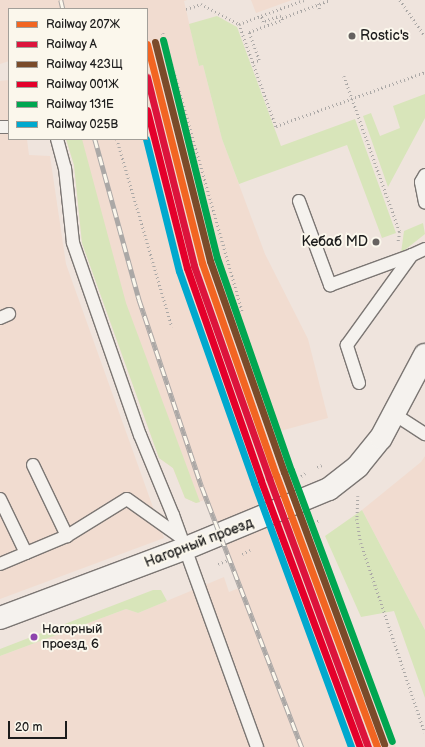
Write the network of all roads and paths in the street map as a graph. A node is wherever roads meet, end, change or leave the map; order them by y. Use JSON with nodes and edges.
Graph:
{"nodes":[{"id":1,"x":304,"y":0,"type":"edge"},
{"id":2,"x":330,"y":0,"type":"edge"},
{"id":3,"x":400,"y":0,"type":"edge"},
{"id":4,"x":318,"y":4,"type":"junction"},
{"id":5,"x":186,"y":9,"type":"dead end"},
{"id":6,"x":320,"y":10,"type":"dead end"},
{"id":7,"x":261,"y":16,"type":"junction"},
{"id":8,"x":282,"y":18,"type":"junction"},
{"id":9,"x":239,"y":24,"type":"junction"},
{"id":10,"x":163,"y":34,"type":"dead end"},
{"id":11,"x":425,"y":36,"type":"edge"},
{"id":12,"x":253,"y":62,"type":"junction"},
{"id":13,"x":425,"y":72,"type":"edge"},
{"id":14,"x":344,"y":76,"type":"dead end"},
{"id":15,"x":352,"y":98,"type":"junction"},
{"id":16,"x":57,"y":140,"type":"edge"},
{"id":17,"x":117,"y":140,"type":"edge"},
{"id":18,"x":425,"y":175,"type":"edge"},
{"id":19,"x":299,"y":201,"type":"dead end"},
{"id":20,"x":425,"y":203,"type":"edge"},
{"id":21,"x":425,"y":249,"type":"edge"},
{"id":22,"x":412,"y":255,"type":"junction"},
{"id":23,"x":396,"y":261,"type":"junction"},
{"id":24,"x":242,"y":311,"type":"dead end"},
{"id":25,"x":172,"y":327,"type":"dead end"},
{"id":26,"x":425,"y":355,"type":"edge"},
{"id":27,"x":359,"y":383,"type":"dead end"},
{"id":28,"x":394,"y":414,"type":"junction"},
{"id":29,"x":425,"y":434,"type":"edge"},
{"id":30,"x":33,"y":465,"type":"dead end"},
{"id":31,"x":322,"y":465,"type":"dead end"},
{"id":32,"x":318,"y":467,"type":"dead end"},
{"id":33,"x":305,"y":473,"type":"dead end"},
{"id":34,"x":301,"y":476,"type":"dead end"},
{"id":35,"x":358,"y":496,"type":"dead end"},
{"id":36,"x":0,"y":499,"type":"edge"},
{"id":37,"x":319,"y":520,"type":"dead end"},
{"id":38,"x":310,"y":524,"type":"dead end"},
{"id":39,"x":67,"y":536,"type":"junction"},
{"id":40,"x":282,"y":536,"type":"dead end"},
{"id":41,"x":274,"y":540,"type":"dead end"},
{"id":42,"x":182,"y":543,"type":"junction"},
{"id":43,"x":250,"y":550,"type":"dead end"},
{"id":44,"x":26,"y":553,"type":"junction"},
{"id":45,"x":242,"y":554,"type":"dead end"},
{"id":46,"x":228,"y":560,"type":"dead end"},
{"id":47,"x":0,"y":564,"type":"edge"},
{"id":48,"x":218,"y":564,"type":"dead end"},
{"id":49,"x":0,"y":618,"type":"edge"},
{"id":50,"x":425,"y":733,"type":"edge"},
{"id":51,"x":257,"y":747,"type":"edge"}],
"edges":[{"from":1,"to":7,"type":"path"},
{"from":2,"to":4,"type":"path"},
{"from":3,"to":11,"type":"path"},
{"from":4,"to":6,"type":"path"},
{"from":4,"to":8,"type":"path"},
{"from":5,"to":9,"type":"path"},
{"from":7,"to":8,"type":"path"},
{"from":7,"to":9,"type":"path"},
{"from":8,"to":12,"type":"path"},
{"from":9,"to":12,"type":"path"},
{"from":10,"to":24,"type":"path"},
{"from":12,"to":15,"type":"path"},
{"from":13,"to":15,"type":"path"},
{"from":14,"to":15,"type":"path"},
{"from":15,"to":23,"type":"path"},
{"from":16,"to":42,"type":"lane"},
{"from":17,"to":25,"type":"path"},
{"from":18,"to":20,"type":"lane"},
{"from":19,"to":23,"type":"lane"},
{"from":21,"to":22,"type":"lane"},
{"from":22,"to":23,"type":"lane"},
{"from":22,"to":27,"type":"lane"},
{"from":26,"to":28,"type":"street","name":"Нагорный проезд"},
{"from":28,"to":29,"type":"lane"},
{"from":28,"to":42,"type":"street","name":"Нагорный проезд"},
{"from":30,"to":39,"type":"lane"},
{"from":31,"to":32,"type":"path"},
{"from":33,"to":34,"type":"path"},
{"from":35,"to":50,"type":"path"},
{"from":36,"to":44,"type":"lane"},
{"from":37,"to":38,"type":"path"},
{"from":39,"to":42,"type":"lane"},
{"from":39,"to":44,"type":"lane"},
{"from":40,"to":41,"type":"path"},
{"from":42,"to":49,"type":"street","name":"Нагорный проезд"},
{"from":42,"to":51,"type":"lane"},
{"from":43,"to":45,"type":"path"},
{"from":44,"to":47,"type":"lane"},
{"from":46,"to":48,"type":"path"}]}
